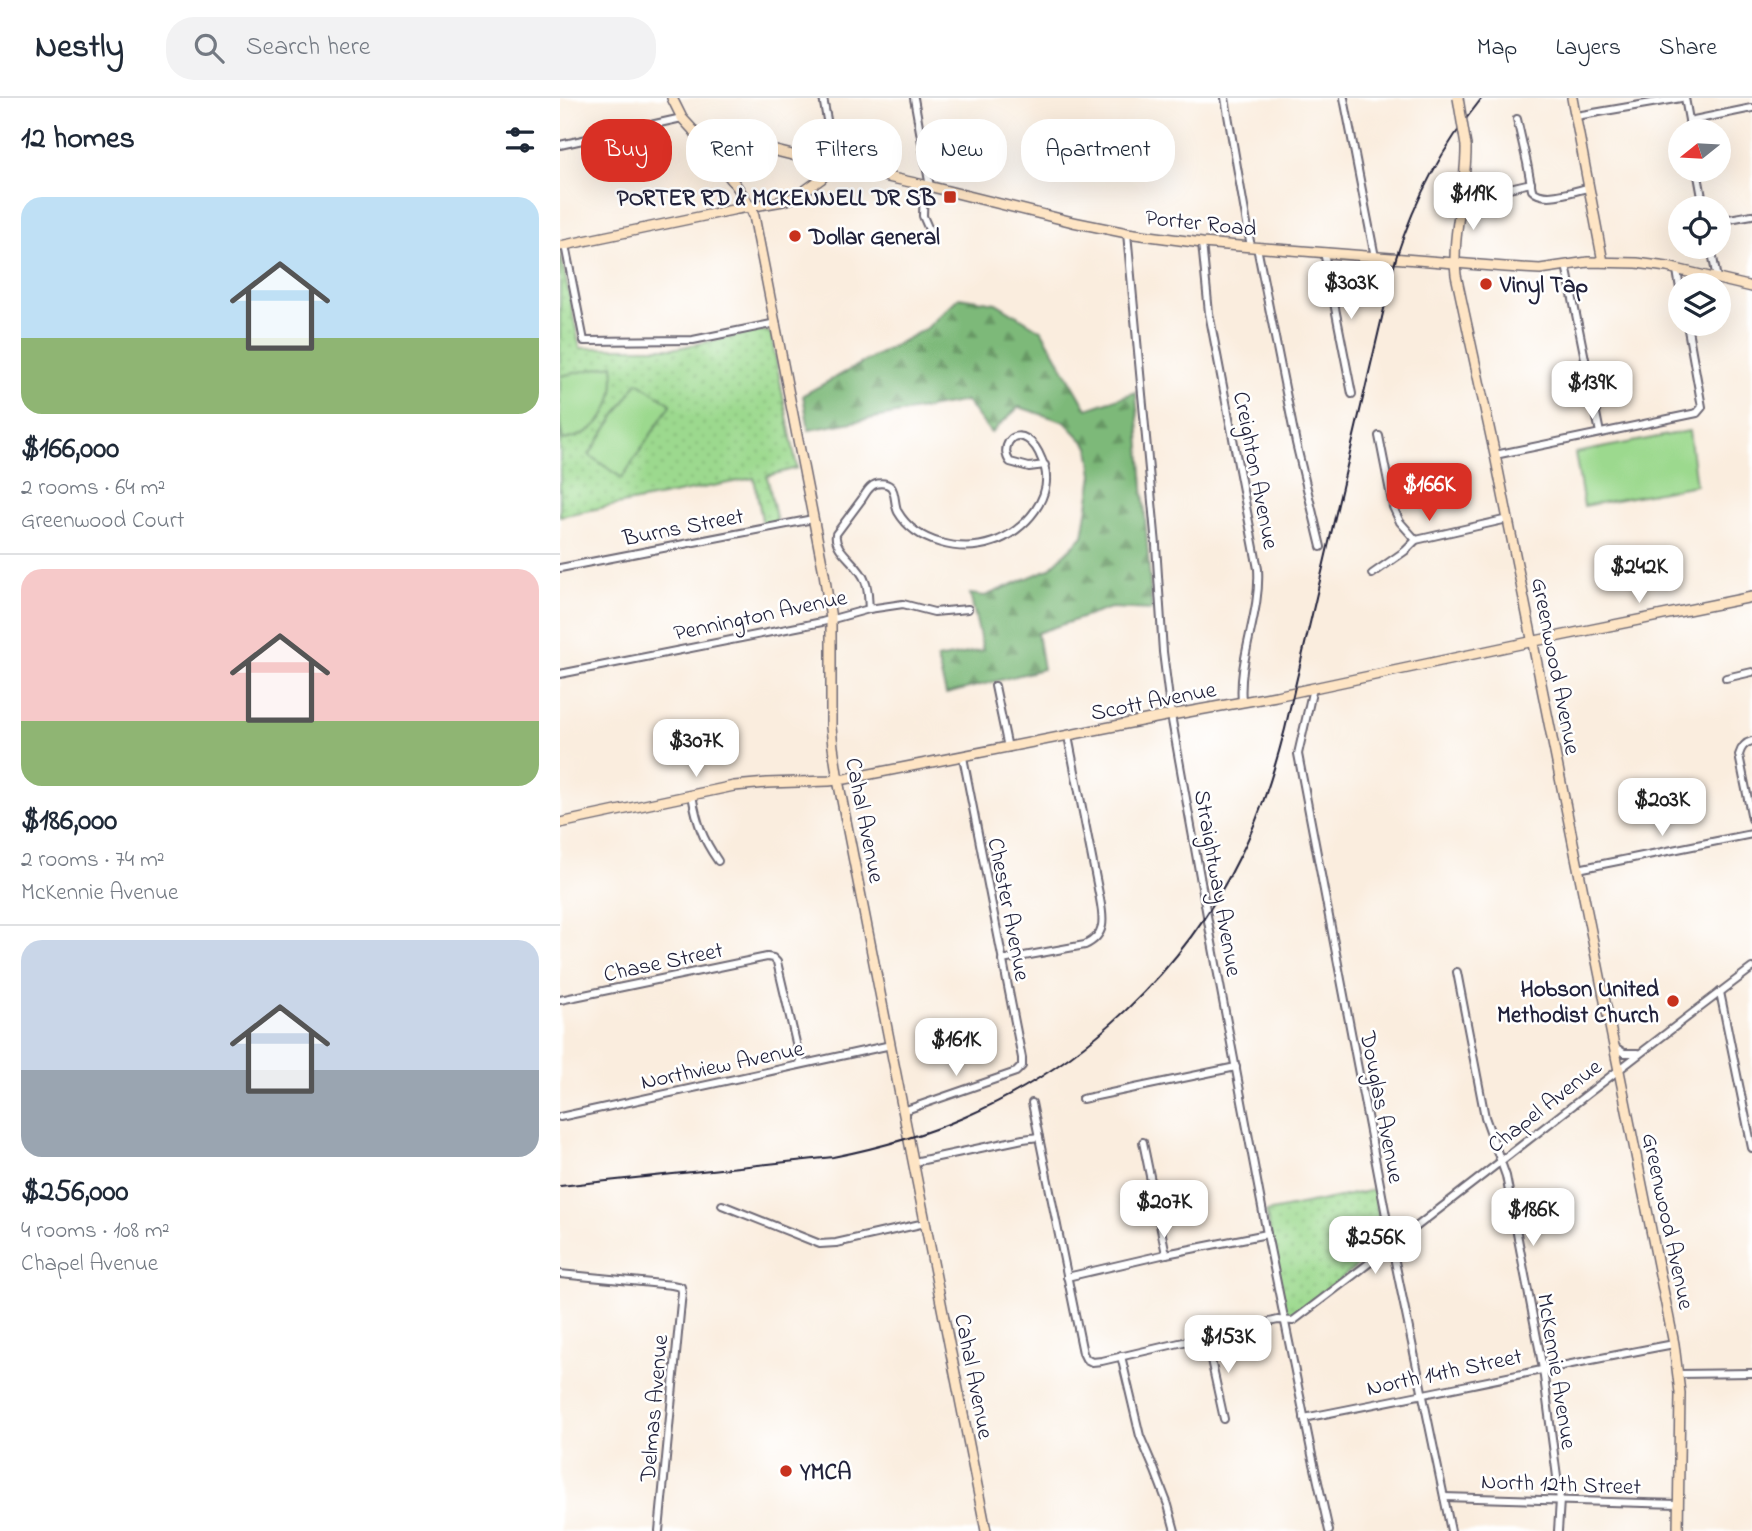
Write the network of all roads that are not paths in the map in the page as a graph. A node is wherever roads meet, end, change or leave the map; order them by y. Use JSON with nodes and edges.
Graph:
{"nodes":[{"id":1,"x":672,"y":98,"type":"edge"},
{"id":2,"x":823,"y":98,"type":"edge"},
{"id":3,"x":914,"y":98,"type":"edge"},
{"id":4,"x":1225,"y":98,"type":"edge"},
{"id":5,"x":1344,"y":98,"type":"edge"},
{"id":6,"x":1458,"y":98,"type":"edge"},
{"id":7,"x":1572,"y":98,"type":"edge"},
{"id":8,"x":1683,"y":98,"type":"edge"},
{"id":9,"x":1628,"y":99,"type":"edge"},
{"id":10,"x":1630,"y":107,"type":"junction"},
{"id":11,"x":1752,"y":108,"type":"edge"},
{"id":12,"x":1576,"y":116,"type":"junction"},
{"id":13,"x":682,"y":118,"type":"junction"},
{"id":14,"x":827,"y":119,"type":"edge"},
{"id":15,"x":1517,"y":119,"type":"dead end"},
{"id":16,"x":1688,"y":119,"type":"edge"},
{"id":17,"x":1699,"y":119,"type":"edge"},
{"id":18,"x":686,"y":122,"type":"edge"},
{"id":19,"x":560,"y":145,"type":"edge"},
{"id":20,"x":902,"y":180,"type":"edge"},
{"id":21,"x":731,"y":182,"type":"edge"},
{"id":22,"x":817,"y":182,"type":"edge"},
{"id":23,"x":1531,"y":183,"type":"junction"},
{"id":24,"x":927,"y":186,"type":"junction"},
{"id":25,"x":1588,"y":188,"type":"junction"},
{"id":26,"x":1462,"y":199,"type":"junction"},
{"id":27,"x":751,"y":207,"type":"junction"},
{"id":28,"x":1752,"y":215,"type":"edge"},
{"id":29,"x":1731,"y":219,"type":"edge"},
{"id":30,"x":930,"y":232,"type":"dead end"},
{"id":31,"x":1127,"y":233,"type":"junction"},
{"id":32,"x":1202,"y":243,"type":"junction"},
{"id":33,"x":563,"y":245,"type":"edge"},
{"id":34,"x":1254,"y":247,"type":"junction"},
{"id":35,"x":1324,"y":253,"type":"junction"},
{"id":36,"x":1375,"y":257,"type":"junction"},
{"id":37,"x":1455,"y":262,"type":"junction"},
{"id":38,"x":1603,"y":262,"type":"junction"},
{"id":39,"x":1566,"y":265,"type":"junction"},
{"id":40,"x":1677,"y":270,"type":"junction"},
{"id":41,"x":1677,"y":273,"type":"edge"},
{"id":42,"x":1690,"y":273,"type":"edge"},
{"id":43,"x":1731,"y":282,"type":"edge"},
{"id":44,"x":1752,"y":287,"type":"edge"},
{"id":45,"x":775,"y":323,"type":"junction"},
{"id":46,"x":1689,"y":336,"type":"edge"},
{"id":47,"x":1352,"y":394,"type":"dead end"},
{"id":48,"x":1600,"y":433,"type":"junction"},
{"id":49,"x":1379,"y":436,"type":"dead end"},
{"id":50,"x":1495,"y":455,"type":"junction"},
{"id":51,"x":1045,"y":465,"type":"junction"},
{"id":52,"x":813,"y":519,"type":"junction"},
{"id":53,"x":1508,"y":519,"type":"junction"},
{"id":54,"x":1416,"y":540,"type":"junction"},
{"id":55,"x":1321,"y":547,"type":"dead end"},
{"id":56,"x":560,"y":568,"type":"edge"},
{"id":57,"x":1371,"y":574,"type":"dead end"},
{"id":58,"x":1752,"y":597,"type":"edge"},
{"id":59,"x":869,"y":609,"type":"junction"},
{"id":60,"x":968,"y":609,"type":"dead end"},
{"id":61,"x":831,"y":619,"type":"junction"},
{"id":62,"x":1532,"y":641,"type":"junction"},
{"id":63,"x":1752,"y":672,"type":"edge"},
{"id":64,"x":560,"y":674,"type":"edge"},
{"id":65,"x":1726,"y":678,"type":"dead end"},
{"id":66,"x":995,"y":686,"type":"dead end"},
{"id":67,"x":1313,"y":688,"type":"junction"},
{"id":68,"x":1241,"y":702,"type":"junction"},
{"id":69,"x":1171,"y":715,"type":"junction"},
{"id":70,"x":1069,"y":736,"type":"junction"},
{"id":71,"x":1750,"y":741,"type":"edge"},
{"id":72,"x":1008,"y":748,"type":"junction"},
{"id":73,"x":962,"y":757,"type":"junction"},
{"id":74,"x":838,"y":780,"type":"junction"},
{"id":75,"x":692,"y":795,"type":"junction"},
{"id":76,"x":1752,"y":819,"type":"edge"},
{"id":77,"x":560,"y":823,"type":"edge"},
{"id":78,"x":1752,"y":834,"type":"edge"},
{"id":79,"x":718,"y":862,"type":"dead end"},
{"id":80,"x":1578,"y":869,"type":"junction"},
{"id":81,"x":1002,"y":960,"type":"junction"},
{"id":82,"x":1752,"y":968,"type":"edge"},
{"id":83,"x":1457,"y":972,"type":"dead end"},
{"id":84,"x":1720,"y":992,"type":"junction"},
{"id":85,"x":560,"y":1000,"type":"edge"},
{"id":86,"x":1613,"y":1044,"type":"junction"},
{"id":87,"x":891,"y":1045,"type":"junction"},
{"id":88,"x":1639,"y":1053,"type":"junction"},
{"id":89,"x":801,"y":1064,"type":"junction"},
{"id":90,"x":1236,"y":1067,"type":"junction"},
{"id":91,"x":1618,"y":1069,"type":"junction"},
{"id":92,"x":1082,"y":1098,"type":"dead end"},
{"id":93,"x":1032,"y":1103,"type":"dead end"},
{"id":94,"x":903,"y":1111,"type":"junction"},
{"id":95,"x":560,"y":1117,"type":"edge"},
{"id":96,"x":1039,"y":1137,"type":"junction"},
{"id":97,"x":1143,"y":1142,"type":"dead end"},
{"id":98,"x":1752,"y":1148,"type":"edge"},
{"id":99,"x":1501,"y":1161,"type":"junction"},
{"id":100,"x":914,"y":1162,"type":"junction"},
{"id":101,"x":722,"y":1205,"type":"dead end"},
{"id":102,"x":925,"y":1223,"type":"junction"},
{"id":103,"x":1267,"y":1234,"type":"junction"},
{"id":104,"x":1392,"y":1247,"type":"junction"},
{"id":105,"x":1166,"y":1254,"type":"junction"},
{"id":106,"x":560,"y":1274,"type":"edge"},
{"id":107,"x":1067,"y":1278,"type":"junction"},
{"id":108,"x":1285,"y":1321,"type":"junction"},
{"id":109,"x":1206,"y":1336,"type":"junction"},
{"id":110,"x":1674,"y":1344,"type":"junction"},
{"id":111,"x":1121,"y":1356,"type":"junction"},
{"id":112,"x":1543,"y":1369,"type":"junction"},
{"id":113,"x":1752,"y":1373,"type":"edge"},
{"id":114,"x":1679,"y":1374,"type":"junction"},
{"id":115,"x":1423,"y":1395,"type":"junction"},
{"id":116,"x":1304,"y":1418,"type":"junction"},
{"id":117,"x":1224,"y":1419,"type":"dead end"},
{"id":118,"x":1444,"y":1497,"type":"junction"},
{"id":119,"x":1560,"y":1500,"type":"junction"},
{"id":120,"x":1678,"y":1504,"type":"junction"},
{"id":121,"x":659,"y":1531,"type":"edge"},
{"id":122,"x":986,"y":1531,"type":"edge"},
{"id":123,"x":1175,"y":1531,"type":"edge"},
{"id":124,"x":1329,"y":1531,"type":"edge"},
{"id":125,"x":1451,"y":1531,"type":"edge"},
{"id":126,"x":1558,"y":1531,"type":"edge"},
{"id":127,"x":1678,"y":1531,"type":"edge"}],
"edges":[{"from":1,"to":13,"type":"street"},
{"from":2,"to":14,"type":"street"},
{"from":3,"to":24,"type":"street"},
{"from":4,"to":34,"type":"street"},
{"from":5,"to":36,"type":"street"},
{"from":6,"to":26,"type":"street","name":"Greenwood Avenue","bridge":true},
{"from":7,"to":12,"type":"street"},
{"from":8,"to":10,"type":"street"},
{"from":8,"to":16,"type":"street"},
{"from":9,"to":10,"type":"street"},
{"from":10,"to":12,"type":"street"},
{"from":11,"to":17,"type":"street"},
{"from":12,"to":25,"type":"street"},
{"from":13,"to":18,"type":"street"},
{"from":13,"to":19,"type":"street"},
{"from":15,"to":23,"type":"street"},
{"from":20,"to":24,"type":"street","name":"Porter Road"},
{"from":21,"to":27,"type":"street","name":"Cahal Avenue"},
{"from":22,"to":27,"type":"street"},
{"from":23,"to":25,"type":"street"},
{"from":23,"to":26,"type":"street"},
{"from":24,"to":30,"type":"street"},
{"from":24,"to":31,"type":"street","name":"Porter Road"},
{"from":25,"to":38,"type":"street"},
{"from":26,"to":37,"type":"street","name":"Greenwood Avenue"},
{"from":27,"to":33,"type":"street"},
{"from":27,"to":45,"type":"street","name":"Cahal Avenue"},
{"from":28,"to":29,"type":"street"},
{"from":31,"to":32,"type":"street","name":"Porter Road"},
{"from":31,"to":69,"type":"street","name":"Straightway Avenue"},
{"from":32,"to":34,"type":"street","name":"Porter Road"},
{"from":32,"to":68,"type":"street","name":"Creighton Avenue"},
{"from":33,"to":45,"type":"street"},
{"from":34,"to":35,"type":"street","name":"Porter Road"},
{"from":34,"to":55,"type":"street"},
{"from":35,"to":36,"type":"street","name":"Porter Road"},
{"from":35,"to":47,"type":"street"},
{"from":36,"to":37,"type":"street","name":"Porter Road"},
{"from":37,"to":39,"type":"street","name":"Porter Road"},
{"from":37,"to":50,"type":"street","name":"Greenwood Avenue"},
{"from":38,"to":39,"type":"street","name":"Porter Road"},
{"from":38,"to":40,"type":"street","name":"Porter Road"},
{"from":39,"to":48,"type":"street"},
{"from":40,"to":41,"type":"street"},
{"from":40,"to":42,"type":"street","name":"Porter Road"},
{"from":43,"to":44,"type":"street","name":"Porter Road"},
{"from":45,"to":52,"type":"street","name":"Cahal Avenue"},
{"from":46,"to":48,"type":"street"},
{"from":48,"to":50,"type":"street"},
{"from":49,"to":54,"type":"street"},
{"from":50,"to":53,"type":"street","name":"Greenwood Avenue"},
{"from":51,"to":51,"type":"street"},
{"from":51,"to":59,"type":"street"},
{"from":52,"to":56,"type":"street","name":"Burns Street"},
{"from":52,"to":61,"type":"street","name":"Cahal Avenue"},
{"from":53,"to":54,"type":"street"},
{"from":53,"to":62,"type":"street","name":"Greenwood Avenue"},
{"from":54,"to":57,"type":"street"},
{"from":58,"to":62,"type":"street","name":"Scott Avenue"},
{"from":59,"to":60,"type":"street","name":"Pennington Avenue"},
{"from":59,"to":61,"type":"street","name":"Pennington Avenue"},
{"from":61,"to":64,"type":"street","name":"Pennington Avenue"},
{"from":61,"to":74,"type":"street","name":"Cahal Avenue"},
{"from":62,"to":67,"type":"street","name":"Scott Avenue"},
{"from":62,"to":80,"type":"street","name":"Greenwood Avenue"},
{"from":63,"to":65,"type":"street"},
{"from":66,"to":72,"type":"street"},
{"from":67,"to":68,"type":"street","name":"Scott Avenue"},
{"from":67,"to":104,"type":"street","name":"Douglas Avenue"},
{"from":68,"to":69,"type":"street","name":"Scott Avenue"},
{"from":69,"to":70,"type":"street","name":"Scott Avenue"},
{"from":69,"to":90,"type":"street","name":"Straightway Avenue"},
{"from":70,"to":72,"type":"street","name":"Scott Avenue"},
{"from":70,"to":81,"type":"street"},
{"from":71,"to":76,"type":"street"},
{"from":72,"to":73,"type":"street","name":"Scott Avenue"},
{"from":73,"to":74,"type":"street","name":"Scott Avenue"},
{"from":73,"to":81,"type":"street","name":"Chester Avenue"},
{"from":74,"to":75,"type":"street","name":"Scott Avenue"},
{"from":74,"to":87,"type":"street","name":"Cahal Avenue"},
{"from":75,"to":77,"type":"street","name":"Scott Avenue"},
{"from":75,"to":79,"type":"street"},
{"from":78,"to":80,"type":"street"},
{"from":80,"to":86,"type":"street","name":"Greenwood Avenue"},
{"from":81,"to":94,"type":"street","name":"Chester Avenue"},
{"from":82,"to":84,"type":"street","name":"Chapel Avenue"},
{"from":83,"to":99,"type":"street","name":"McKennie Avenue"},
{"from":84,"to":88,"type":"street","name":"Chapel Avenue"},
{"from":84,"to":98,"type":"street"},
{"from":85,"to":89,"type":"street","name":"Chase Street"},
{"from":86,"to":88,"type":"street"},
{"from":86,"to":91,"type":"street","name":"Greenwood Avenue"},
{"from":87,"to":89,"type":"street","name":"Northview Avenue"},
{"from":87,"to":94,"type":"street","name":"Cahal Avenue"},
{"from":88,"to":91,"type":"street","name":"Chapel Avenue"},
{"from":89,"to":95,"type":"street","name":"Northview Avenue"},
{"from":90,"to":92,"type":"street"},
{"from":90,"to":103,"type":"street","name":"Straightway Avenue"},
{"from":91,"to":99,"type":"street","name":"Chapel Avenue"},
{"from":91,"to":110,"type":"street","name":"Greenwood Avenue"},
{"from":93,"to":96,"type":"street"},
{"from":94,"to":100,"type":"street","name":"Cahal Avenue"},
{"from":96,"to":100,"type":"street"},
{"from":96,"to":107,"type":"street"},
{"from":97,"to":105,"type":"street"},
{"from":99,"to":104,"type":"street","name":"Chapel Avenue"},
{"from":99,"to":112,"type":"street","name":"McKennie Avenue"},
{"from":100,"to":102,"type":"street","name":"Cahal Avenue"},
{"from":101,"to":102,"type":"street"},
{"from":102,"to":122,"type":"street","name":"Cahal Avenue"},
{"from":103,"to":105,"type":"street"},
{"from":103,"to":108,"type":"street","name":"Straightway Avenue"},
{"from":104,"to":108,"type":"street","name":"Chapel Avenue"},
{"from":104,"to":115,"type":"street","name":"Douglas Avenue"},
{"from":105,"to":107,"type":"street"},
{"from":106,"to":121,"type":"street","name":"Delmas Avenue"},
{"from":107,"to":111,"type":"street","name":"Chapel Avenue"},
{"from":108,"to":109,"type":"street","name":"Chapel Avenue"},
{"from":108,"to":116,"type":"street","name":"Straightway Avenue"},
{"from":109,"to":111,"type":"street","name":"Chapel Avenue"},
{"from":109,"to":117,"type":"street"},
{"from":110,"to":112,"type":"street","name":"North 14th Street"},
{"from":110,"to":114,"type":"street","name":"Greenwood Avenue"},
{"from":111,"to":123,"type":"street"},
{"from":112,"to":115,"type":"street","name":"North 14th Street"},
{"from":112,"to":119,"type":"street","name":"McKennie Avenue"},
{"from":113,"to":114,"type":"street"},
{"from":114,"to":120,"type":"street","name":"Greenwood Avenue"},
{"from":115,"to":116,"type":"street","name":"North 14th Street"},
{"from":115,"to":118,"type":"street","name":"Douglas Avenue"},
{"from":116,"to":124,"type":"street","name":"Straightway Avenue"},
{"from":118,"to":119,"type":"street","name":"North 12th Street"},
{"from":118,"to":125,"type":"street","name":"Douglas Avenue"},
{"from":119,"to":120,"type":"street","name":"North 12th Street"},
{"from":119,"to":126,"type":"street","name":"McKennie Avenue"},
{"from":120,"to":127,"type":"street","name":"Greenwood Avenue"}]}
